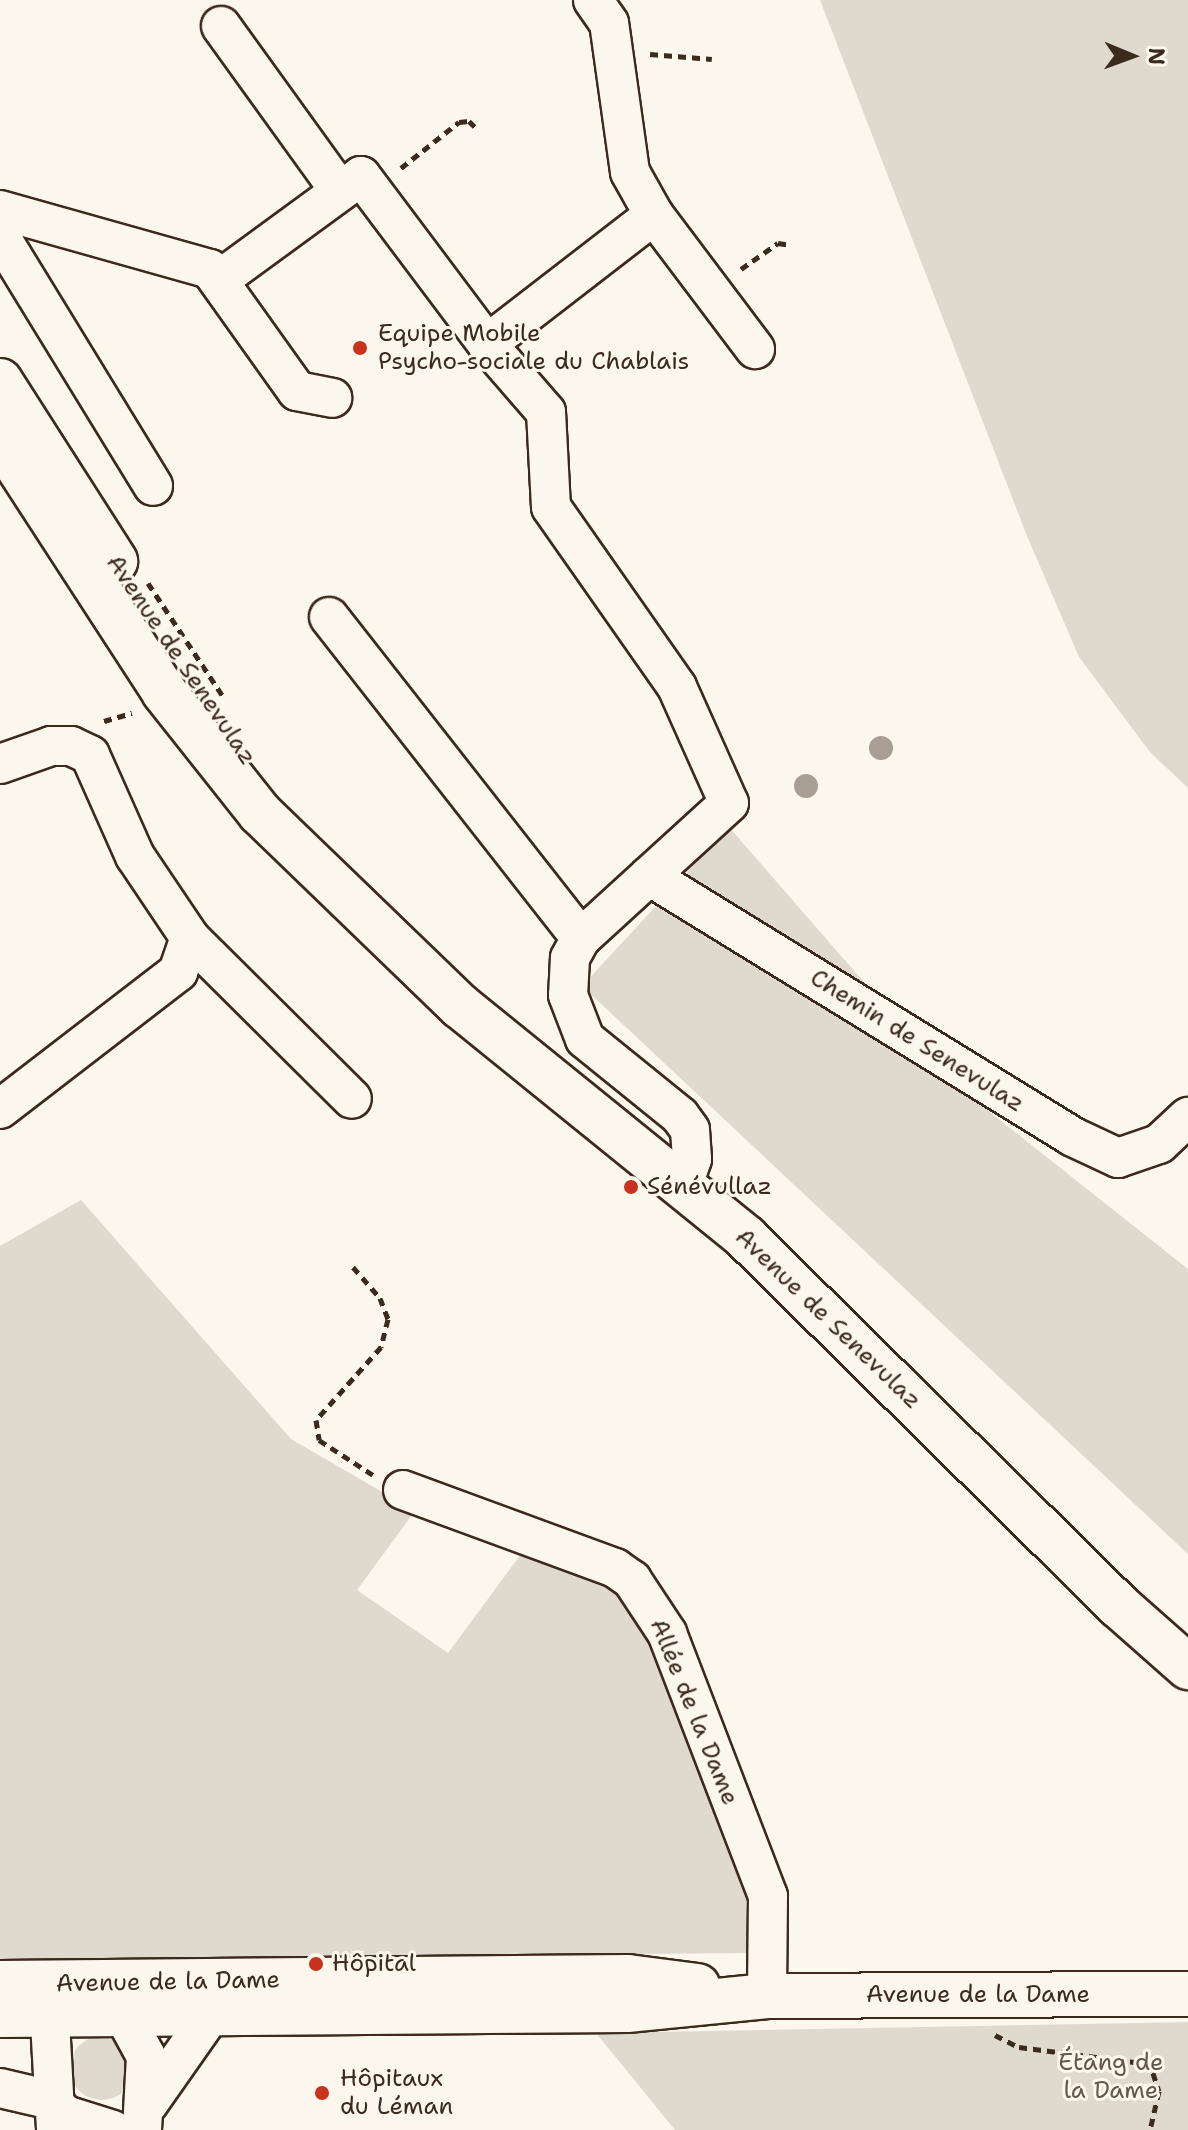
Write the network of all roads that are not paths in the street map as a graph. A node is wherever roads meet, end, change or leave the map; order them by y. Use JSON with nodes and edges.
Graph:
{"nodes":[{"id":1,"x":593,"y":0,"type":"edge"},
{"id":2,"x":221,"y":26,"type":"dead end"},
{"id":3,"x":356,"y":191,"type":"junction"},
{"id":4,"x":0,"y":210,"type":"edge"},
{"id":5,"x":654,"y":215,"type":"junction"},
{"id":6,"x":0,"y":236,"type":"edge"},
{"id":7,"x":219,"y":280,"type":"junction"},
{"id":8,"x":487,"y":344,"type":"junction"},
{"id":9,"x":755,"y":349,"type":"dead end"},
{"id":10,"x":0,"y":381,"type":"edge"},
{"id":11,"x":332,"y":398,"type":"dead end"},
{"id":12,"x":14,"y":454,"type":"edge"},
{"id":13,"x":153,"y":486,"type":"dead end"},
{"id":14,"x":329,"y":617,"type":"dead end"},
{"id":15,"x":0,"y":764,"type":"edge"},
{"id":16,"x":649,"y":876,"type":"junction"},
{"id":17,"x":379,"y":925,"type":"junction"},
{"id":18,"x":190,"y":938,"type":"junction"},
{"id":19,"x":581,"y":938,"type":"junction"},
{"id":20,"x":352,"y":1099,"type":"dead end"},
{"id":21,"x":0,"y":1109,"type":"edge"},
{"id":22,"x":1188,"y":1117,"type":"edge"},
{"id":23,"x":683,"y":1185,"type":"junction"},
{"id":24,"x":403,"y":1490,"type":"road end"},
{"id":25,"x":1188,"y":1667,"type":"edge"},
{"id":26,"x":0,"y":1983,"type":"edge"},
{"id":27,"x":1188,"y":1994,"type":"edge"},
{"id":28,"x":767,"y":1996,"type":"junction"},
{"id":29,"x":48,"y":1998,"type":"junction"},
{"id":30,"x":115,"y":1998,"type":"junction"},
{"id":31,"x":212,"y":2013,"type":"junction"},
{"id":32,"x":0,"y":2015,"type":"edge"},
{"id":33,"x":0,"y":2088,"type":"edge"},
{"id":34,"x":54,"y":2115,"type":"edge"},
{"id":35,"x":133,"y":2123,"type":"edge"}],
"edges":[{"from":1,"to":5,"type":"street"},
{"from":2,"to":3,"type":"street"},
{"from":3,"to":7,"type":"street"},
{"from":3,"to":8,"type":"street"},
{"from":4,"to":7,"type":"street"},
{"from":5,"to":8,"type":"street"},
{"from":5,"to":9,"type":"street"},
{"from":6,"to":13,"type":"street"},
{"from":7,"to":11,"type":"street"},
{"from":8,"to":16,"type":"street"},
{"from":10,"to":12,"type":"main road","name":"Avenue de Senevulaz"},
{"from":12,"to":17,"type":"main road","name":"Avenue de Senevulaz"},
{"from":12,"to":17,"type":"main road","name":"Avenue de Senevulaz"},
{"from":14,"to":19,"type":"street"},
{"from":15,"to":18,"type":"street"},
{"from":16,"to":19,"type":"street"},
{"from":16,"to":22,"type":"street","name":"Chemin de Senevulaz"},
{"from":17,"to":23,"type":"main road","name":"Avenue de Senevulaz"},
{"from":18,"to":20,"type":"street"},
{"from":18,"to":21,"type":"street"},
{"from":19,"to":23,"type":"street"},
{"from":23,"to":25,"type":"main road","name":"Avenue de Senevulaz"},
{"from":24,"to":28,"type":"street","name":"Allée de la Dame"},
{"from":26,"to":29,"type":"main road","name":"Avenue de la Dame"},
{"from":27,"to":28,"type":"main road","name":"Avenue de la Dame"},
{"from":28,"to":30,"type":"main road","name":"Avenue de la Dame"},
{"from":28,"to":31,"type":"main road","name":"Avenue de la Dame"},
{"from":29,"to":30,"type":"main road","name":"Avenue de la Dame"},
{"from":29,"to":32,"type":"main road","name":"Avenue de la Dame"},
{"from":29,"to":34,"type":"street"},
{"from":30,"to":31,"type":"main road","name":"Avenue de la Dame"},
{"from":30,"to":35,"type":"street"},
{"from":31,"to":35,"type":"street"},
{"from":33,"to":34,"type":"street"},
{"from":34,"to":35,"type":"street"}]}
